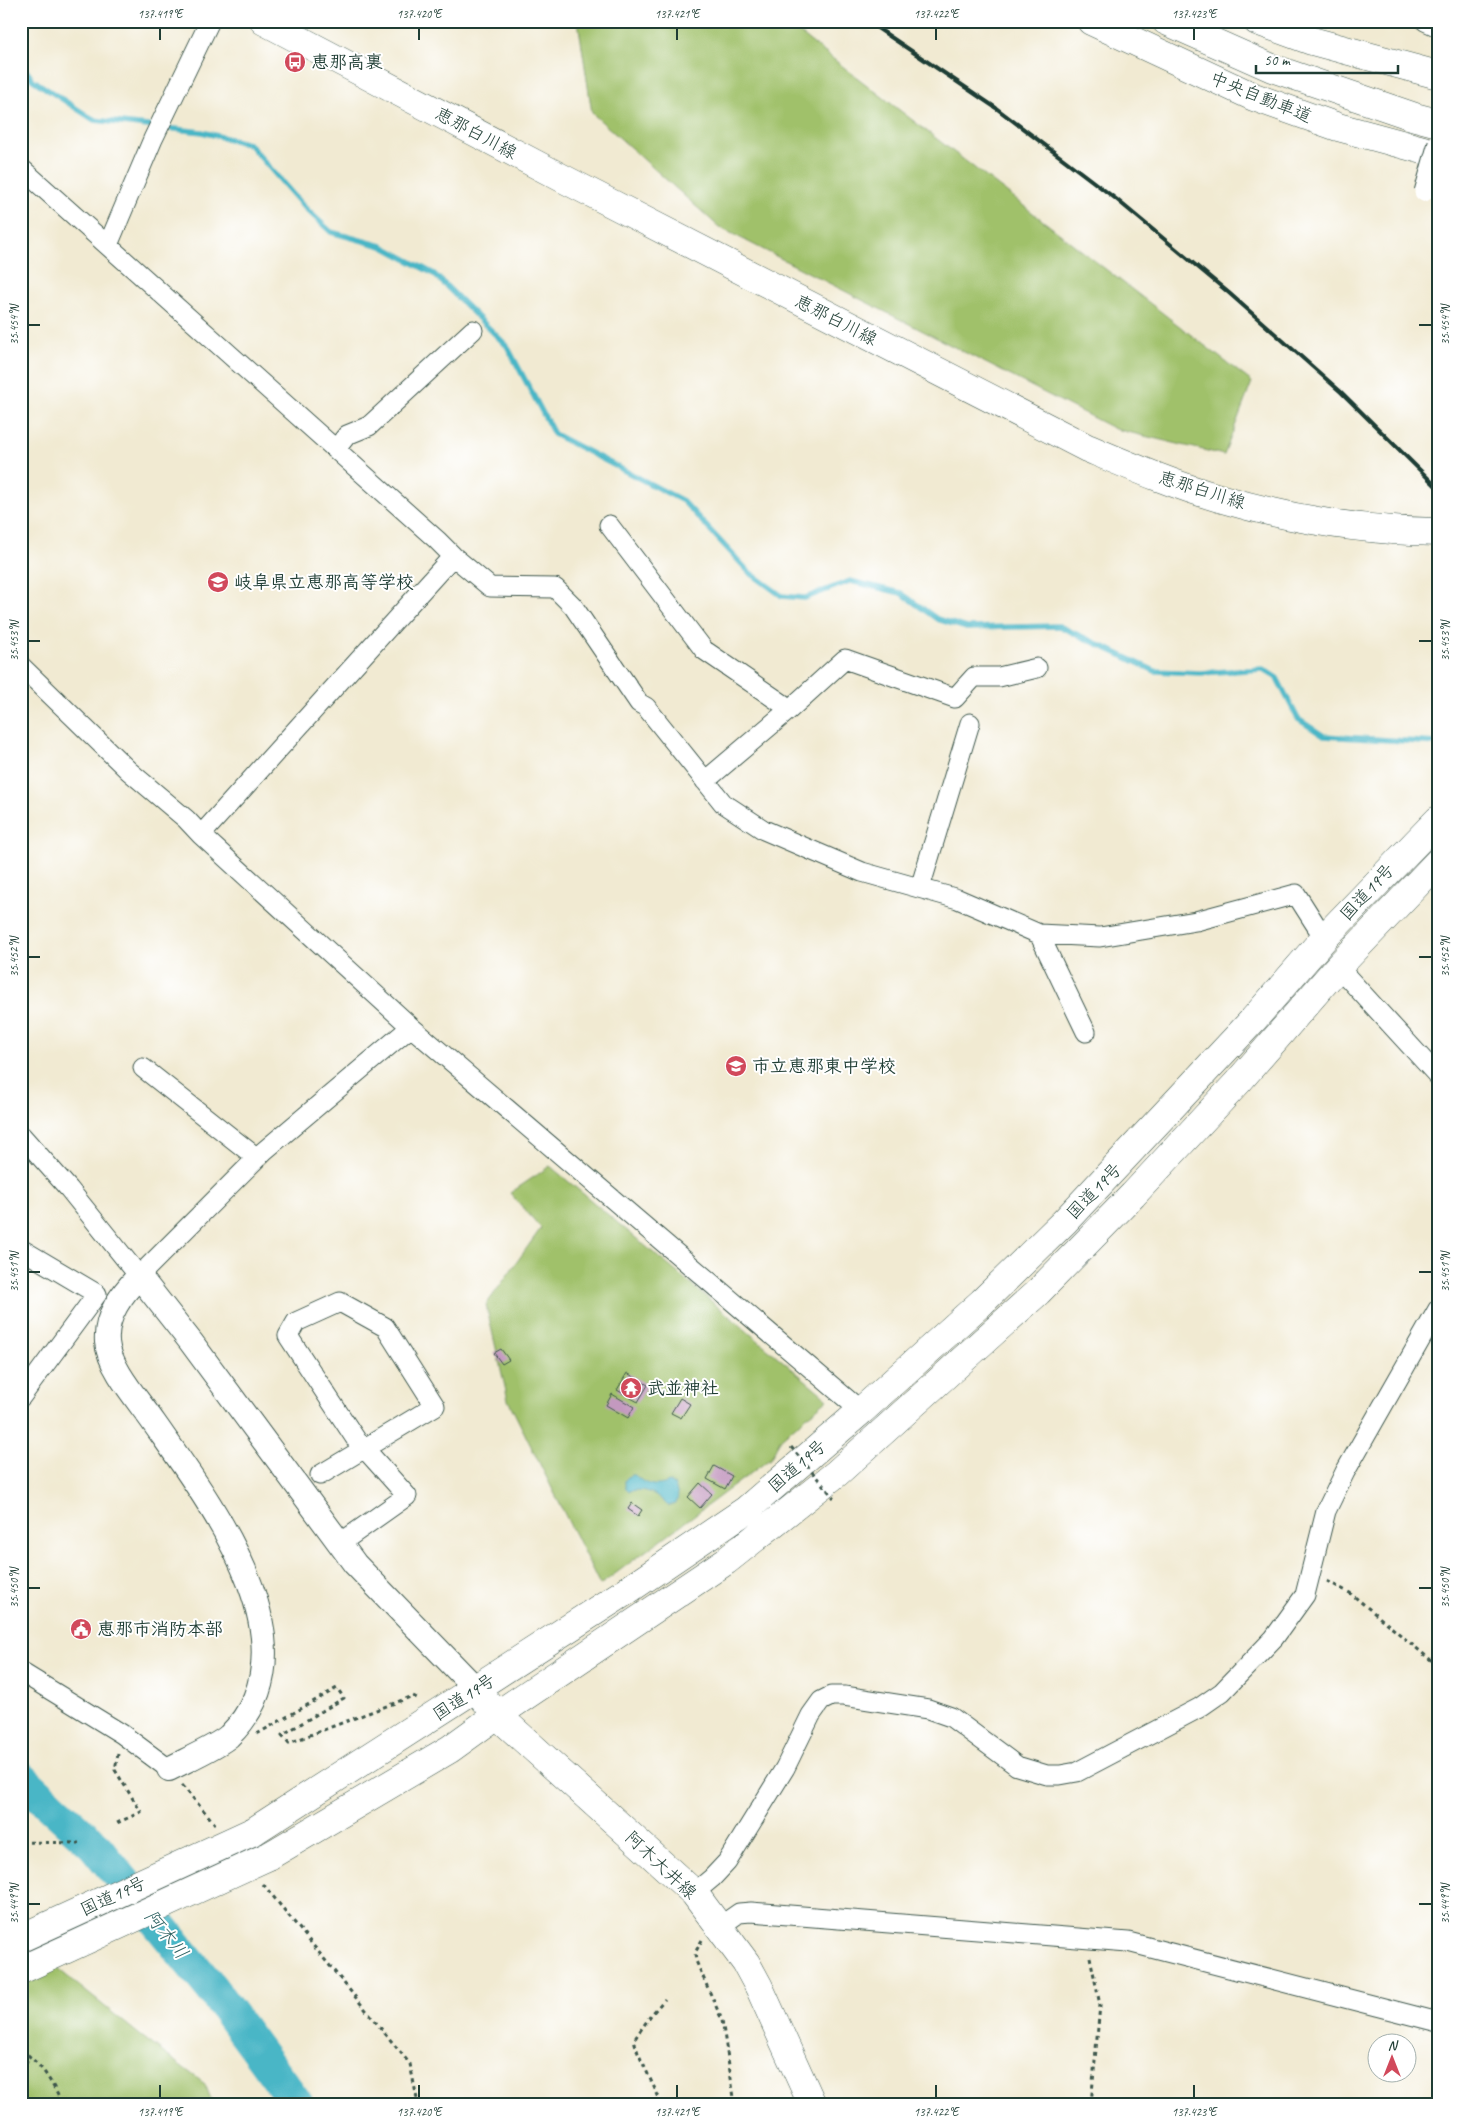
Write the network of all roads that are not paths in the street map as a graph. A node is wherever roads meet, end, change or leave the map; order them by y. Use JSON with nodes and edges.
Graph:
{"nodes":[{"id":1,"x":210,"y":21,"type":"edge"},
{"id":2,"x":264,"y":21,"type":"edge"},
{"id":3,"x":1091,"y":21,"type":"edge"},
{"id":4,"x":1166,"y":21,"type":"edge"},
{"id":5,"x":1257,"y":21,"type":"edge"},
{"id":6,"x":1424,"y":21,"type":"edge"},
{"id":7,"x":1438,"y":27,"type":"edge"},
{"id":8,"x":1438,"y":75,"type":"edge"},
{"id":9,"x":1438,"y":123,"type":"edge"},
{"id":10,"x":1438,"y":143,"type":"edge"},
{"id":11,"x":1438,"y":154,"type":"edge"},
{"id":12,"x":21,"y":168,"type":"edge"},
{"id":13,"x":1424,"y":192,"type":"dead end"},
{"id":14,"x":108,"y":245,"type":"junction"},
{"id":15,"x":473,"y":330,"type":"dead end"},
{"id":16,"x":336,"y":449,"type":"junction"},
{"id":17,"x":608,"y":525,"type":"dead end"},
{"id":18,"x":1438,"y":532,"type":"edge"},
{"id":19,"x":453,"y":556,"type":"junction"},
{"id":20,"x":21,"y":666,"type":"edge"},
{"id":21,"x":1037,"y":668,"type":"dead end"},
{"id":22,"x":790,"y":709,"type":"junction"},
{"id":23,"x":970,"y":723,"type":"dead end"},
{"id":24,"x":706,"y":781,"type":"junction"},
{"id":25,"x":1438,"y":820,"type":"edge"},
{"id":26,"x":201,"y":835,"type":"junction"},
{"id":27,"x":1438,"y":862,"type":"edge"},
{"id":28,"x":920,"y":888,"type":"junction"},
{"id":29,"x":1039,"y":934,"type":"junction"},
{"id":30,"x":1326,"y":936,"type":"junction"},
{"id":31,"x":1338,"y":967,"type":"junction"},
{"id":32,"x":411,"y":1027,"type":"junction"},
{"id":33,"x":1086,"y":1032,"type":"dead end"},
{"id":34,"x":142,"y":1068,"type":"dead end"},
{"id":35,"x":1438,"y":1076,"type":"edge"},
{"id":36,"x":21,"y":1135,"type":"edge"},
{"id":37,"x":257,"y":1158,"type":"junction"},
{"id":38,"x":21,"y":1249,"type":"edge"},
{"id":39,"x":139,"y":1276,"type":"junction"},
{"id":40,"x":1438,"y":1309,"type":"edge"},
{"id":41,"x":21,"y":1397,"type":"edge"},
{"id":42,"x":861,"y":1412,"type":"junction"},
{"id":43,"x":364,"y":1448,"type":"junction"},
{"id":44,"x":320,"y":1475,"type":"dead end"},
{"id":45,"x":340,"y":1544,"type":"junction"},
{"id":46,"x":21,"y":1672,"type":"edge"},
{"id":47,"x":476,"y":1689,"type":"junction"},
{"id":48,"x":497,"y":1715,"type":"junction"},
{"id":49,"x":169,"y":1769,"type":"joint"},
{"id":50,"x":694,"y":1893,"type":"junction"},
{"id":51,"x":719,"y":1927,"type":"junction"},
{"id":52,"x":21,"y":1938,"type":"edge"},
{"id":53,"x":21,"y":1970,"type":"edge"},
{"id":54,"x":1438,"y":2022,"type":"edge"},
{"id":55,"x":812,"y":2104,"type":"edge"}],
"edges":[{"from":1,"to":14,"type":"street"},
{"from":2,"to":18,"type":"main road","name":"恵那白川線"},
{"from":3,"to":11,"type":"main road","name":"中央自動車道"},
{"from":4,"to":9,"type":"main road","name":"中央自動車道"},
{"from":5,"to":8,"type":"main road"},
{"from":6,"to":7,"type":"street"},
{"from":10,"to":13,"type":"street","bridge":true},
{"from":12,"to":14,"type":"street"},
{"from":14,"to":16,"type":"street"},
{"from":15,"to":16,"type":"street"},
{"from":16,"to":19,"type":"street"},
{"from":17,"to":22,"type":"street"},
{"from":19,"to":24,"type":"street"},
{"from":19,"to":26,"type":"street"},
{"from":20,"to":26,"type":"street"},
{"from":21,"to":22,"type":"street"},
{"from":22,"to":24,"type":"street"},
{"from":23,"to":28,"type":"street"},
{"from":24,"to":28,"type":"street"},
{"from":25,"to":30,"type":"main road","name":"国道19号"},
{"from":26,"to":32,"type":"street"},
{"from":27,"to":31,"type":"main road","name":"国道19号"},
{"from":28,"to":29,"type":"street"},
{"from":29,"to":30,"type":"street"},
{"from":29,"to":33,"type":"street"},
{"from":30,"to":42,"type":"main road","name":"国道19号"},
{"from":31,"to":35,"type":"street"},
{"from":31,"to":48,"type":"main road","name":"国道19号"},
{"from":32,"to":37,"type":"street"},
{"from":32,"to":42,"type":"street"},
{"from":34,"to":37,"type":"street"},
{"from":36,"to":39,"type":"street"},
{"from":37,"to":39,"type":"street"},
{"from":38,"to":41,"type":"street"},
{"from":39,"to":45,"type":"street"},
{"from":39,"to":49,"type":"street"},
{"from":40,"to":50,"type":"street"},
{"from":42,"to":47,"type":"main road","name":"国道19号"},
{"from":43,"to":43,"type":"street"},
{"from":43,"to":44,"type":"street"},
{"from":43,"to":45,"type":"street"},
{"from":45,"to":47,"type":"street"},
{"from":46,"to":49,"type":"street"},
{"from":47,"to":48,"type":"main road","name":"阿木大井線"},
{"from":47,"to":52,"type":"main road","name":"国道19号","bridge":true},
{"from":48,"to":50,"type":"main road","name":"阿木大井線"},
{"from":48,"to":53,"type":"main road","name":"国道19号","bridge":true},
{"from":50,"to":51,"type":"main road","name":"阿木大井線"},
{"from":51,"to":54,"type":"street"},
{"from":51,"to":55,"type":"main road","name":"阿木大井線"}]}
